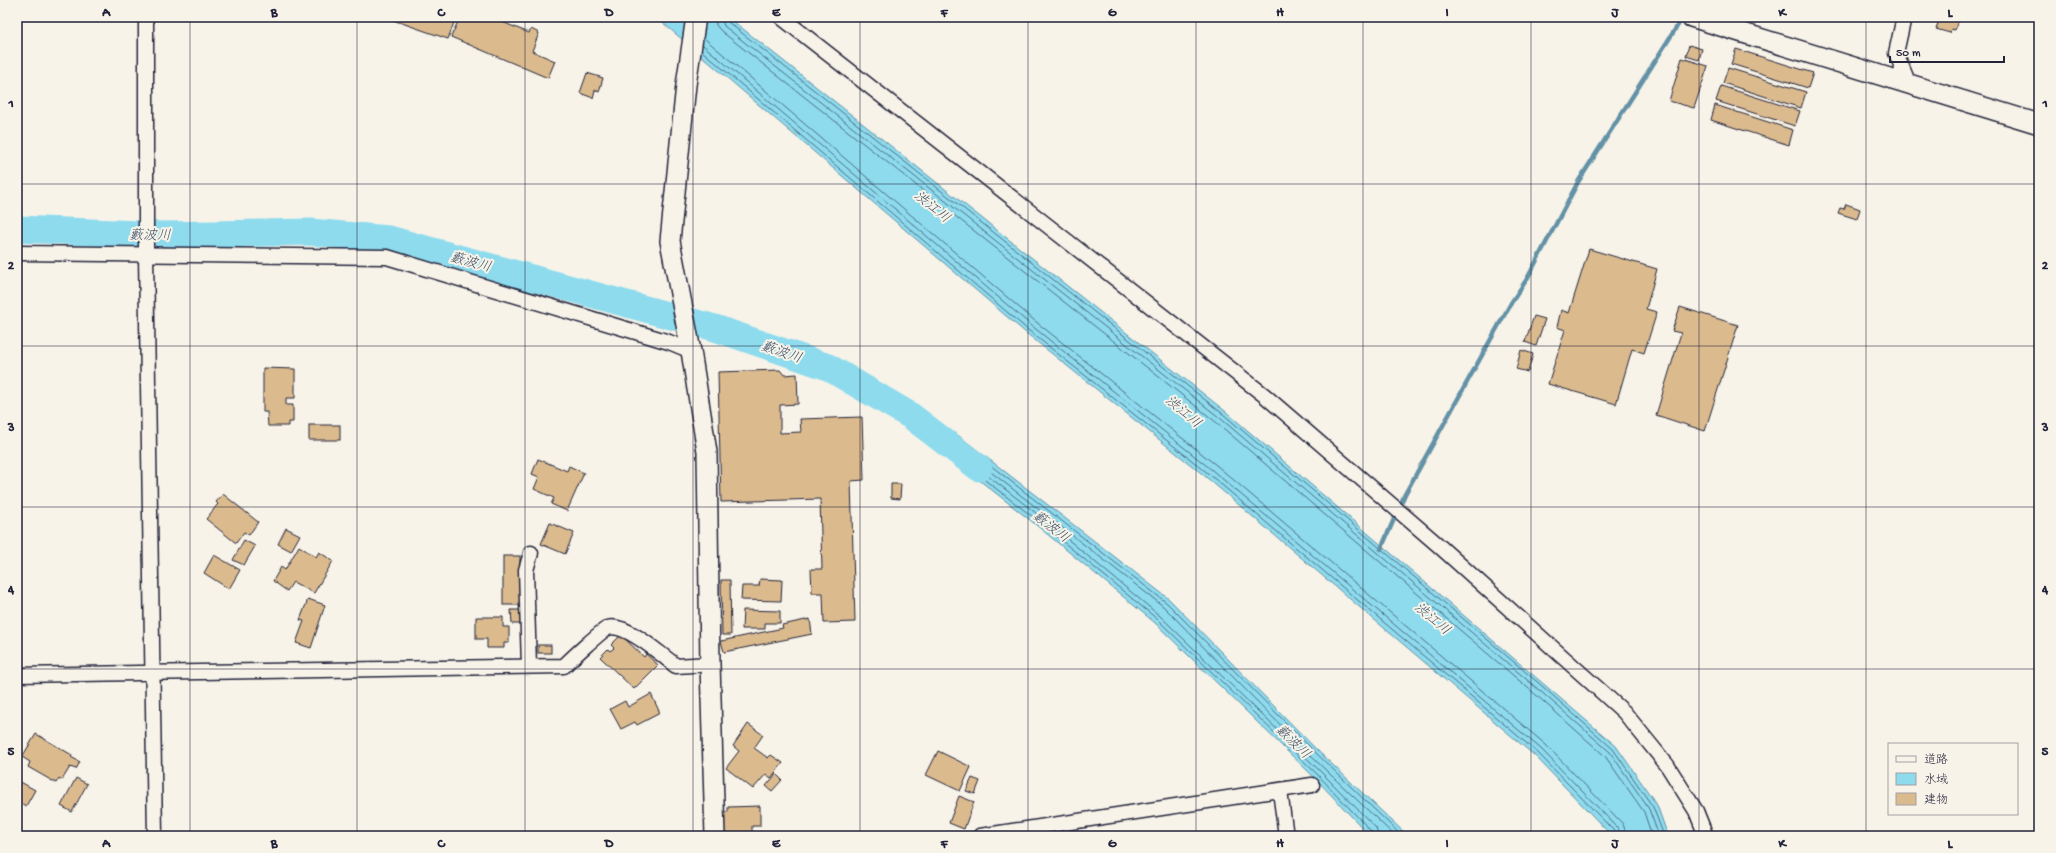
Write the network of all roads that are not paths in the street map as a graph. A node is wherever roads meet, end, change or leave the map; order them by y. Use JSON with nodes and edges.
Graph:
{"nodes":[{"id":1,"x":146,"y":17,"type":"edge"},
{"id":2,"x":696,"y":17,"type":"edge"},
{"id":3,"x":781,"y":17,"type":"edge"},
{"id":4,"x":1692,"y":17,"type":"edge"},
{"id":5,"x":1904,"y":17,"type":"edge"},
{"id":6,"x":1909,"y":84,"type":"junction"},
{"id":7,"x":2039,"y":124,"type":"edge"},
{"id":8,"x":17,"y":253,"type":"edge"},
{"id":9,"x":146,"y":255,"type":"junction"},
{"id":10,"x":690,"y":345,"type":"junction"},
{"id":11,"x":531,"y":553,"type":"dead end"},
{"id":12,"x":710,"y":664,"type":"junction"},
{"id":13,"x":528,"y":666,"type":"junction"},
{"id":14,"x":153,"y":674,"type":"junction"},
{"id":15,"x":17,"y":675,"type":"edge"},
{"id":16,"x":1312,"y":785,"type":"dead end"},
{"id":17,"x":1280,"y":791,"type":"junction"},
{"id":18,"x":155,"y":836,"type":"edge"},
{"id":19,"x":715,"y":836,"type":"edge"},
{"id":20,"x":980,"y":836,"type":"edge"},
{"id":21,"x":1286,"y":836,"type":"edge"},
{"id":22,"x":1706,"y":836,"type":"edge"}],
"edges":[{"from":1,"to":9,"type":"street"},
{"from":2,"to":10,"type":"street"},
{"from":3,"to":22,"type":"street"},
{"from":4,"to":6,"type":"street"},
{"from":5,"to":6,"type":"street"},
{"from":6,"to":7,"type":"street"},
{"from":8,"to":9,"type":"street"},
{"from":9,"to":10,"type":"street"},
{"from":9,"to":14,"type":"street"},
{"from":10,"to":12,"type":"street"},
{"from":11,"to":13,"type":"street"},
{"from":12,"to":13,"type":"street"},
{"from":12,"to":19,"type":"street"},
{"from":13,"to":14,"type":"street"},
{"from":14,"to":15,"type":"street"},
{"from":14,"to":18,"type":"street"},
{"from":16,"to":17,"type":"street"},
{"from":17,"to":20,"type":"street"},
{"from":17,"to":21,"type":"street"}]}
